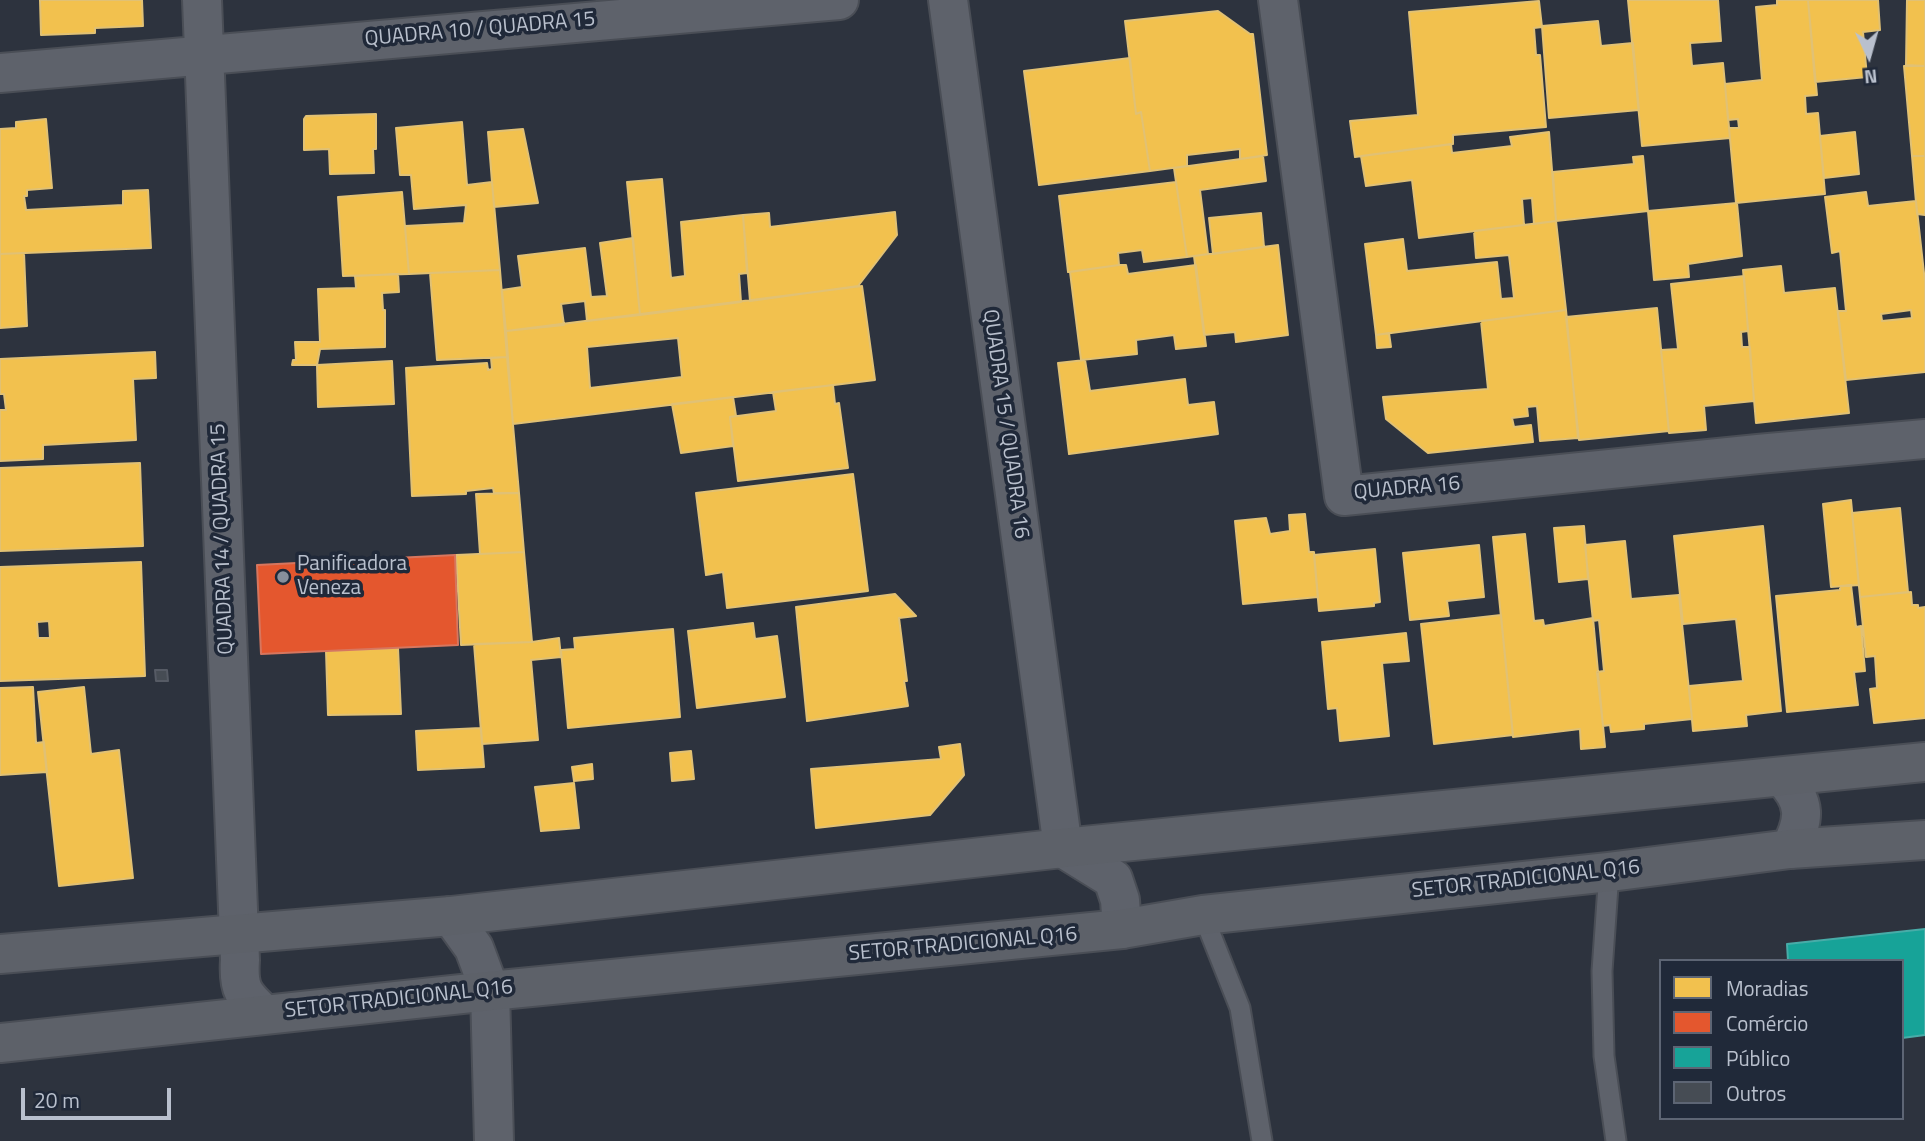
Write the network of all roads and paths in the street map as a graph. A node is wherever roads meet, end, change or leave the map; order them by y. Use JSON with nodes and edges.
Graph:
{"nodes":[{"id":1,"x":202,"y":0,"type":"edge"},
{"id":2,"x":838,"y":0,"type":"edge"},
{"id":3,"x":948,"y":0,"type":"edge"},
{"id":4,"x":1278,"y":0,"type":"edge"},
{"id":5,"x":205,"y":53,"type":"junction"},
{"id":6,"x":0,"y":73,"type":"edge"},
{"id":7,"x":1925,"y":439,"type":"edge"},
{"id":8,"x":1925,"y":762,"type":"edge"},
{"id":9,"x":1783,"y":777,"type":"junction"},
{"id":10,"x":1925,"y":840,"type":"edge"},
{"id":11,"x":1063,"y":848,"type":"junction"},
{"id":12,"x":1790,"y":849,"type":"junction"},
{"id":13,"x":1609,"y":872,"type":"junction"},
{"id":14,"x":1203,"y":915,"type":"junction"},
{"id":15,"x":450,"y":916,"type":"junction"},
{"id":16,"x":1122,"y":929,"type":"junction"},
{"id":17,"x":238,"y":933,"type":"junction"},
{"id":18,"x":0,"y":954,"type":"edge"},
{"id":19,"x":490,"y":990,"type":"junction"},
{"id":20,"x":264,"y":1014,"type":"junction"},
{"id":21,"x":0,"y":1043,"type":"edge"},
{"id":22,"x":494,"y":1141,"type":"edge"},
{"id":23,"x":1262,"y":1141,"type":"edge"},
{"id":24,"x":1616,"y":1141,"type":"edge"}],
"edges":[{"from":1,"to":5,"type":"street","name":"QUADRA 14 / QUADRA 15"},
{"from":2,"to":5,"type":"street","name":"QUADRA 10 / QUADRA 15"},
{"from":3,"to":11,"type":"street","name":"QUADRA 15 / QUADRA 16"},
{"from":4,"to":7,"type":"street","name":"QUADRA 16"},
{"from":5,"to":6,"type":"street","name":"QUADRA 10 / QUADRA 15"},
{"from":5,"to":17,"type":"street","name":"QUADRA 14 / QUADRA 15"},
{"from":8,"to":9,"type":"street"},
{"from":9,"to":11,"type":"street"},
{"from":9,"to":12,"type":"street"},
{"from":10,"to":12,"type":"street","name":"SETOR TRADICIONAL Q16"},
{"from":11,"to":15,"type":"street"},
{"from":11,"to":16,"type":"street"},
{"from":12,"to":13,"type":"street","name":"SETOR TRADICIONAL Q16"},
{"from":13,"to":14,"type":"street","name":"SETOR TRADICIONAL Q16"},
{"from":13,"to":24,"type":"lane"},
{"from":14,"to":16,"type":"street","name":"SETOR TRADICIONAL Q16"},
{"from":14,"to":23,"type":"lane"},
{"from":15,"to":17,"type":"street"},
{"from":15,"to":19,"type":"street"},
{"from":16,"to":19,"type":"street","name":"SETOR TRADICIONAL Q16"},
{"from":17,"to":18,"type":"street"},
{"from":17,"to":20,"type":"street","name":"QUADRA 14 / QUADRA 15"},
{"from":19,"to":20,"type":"street","name":"SETOR TRADICIONAL Q16"},
{"from":19,"to":22,"type":"street"},
{"from":20,"to":21,"type":"street","name":"SETOR TRADICIONAL Q16"}]}
